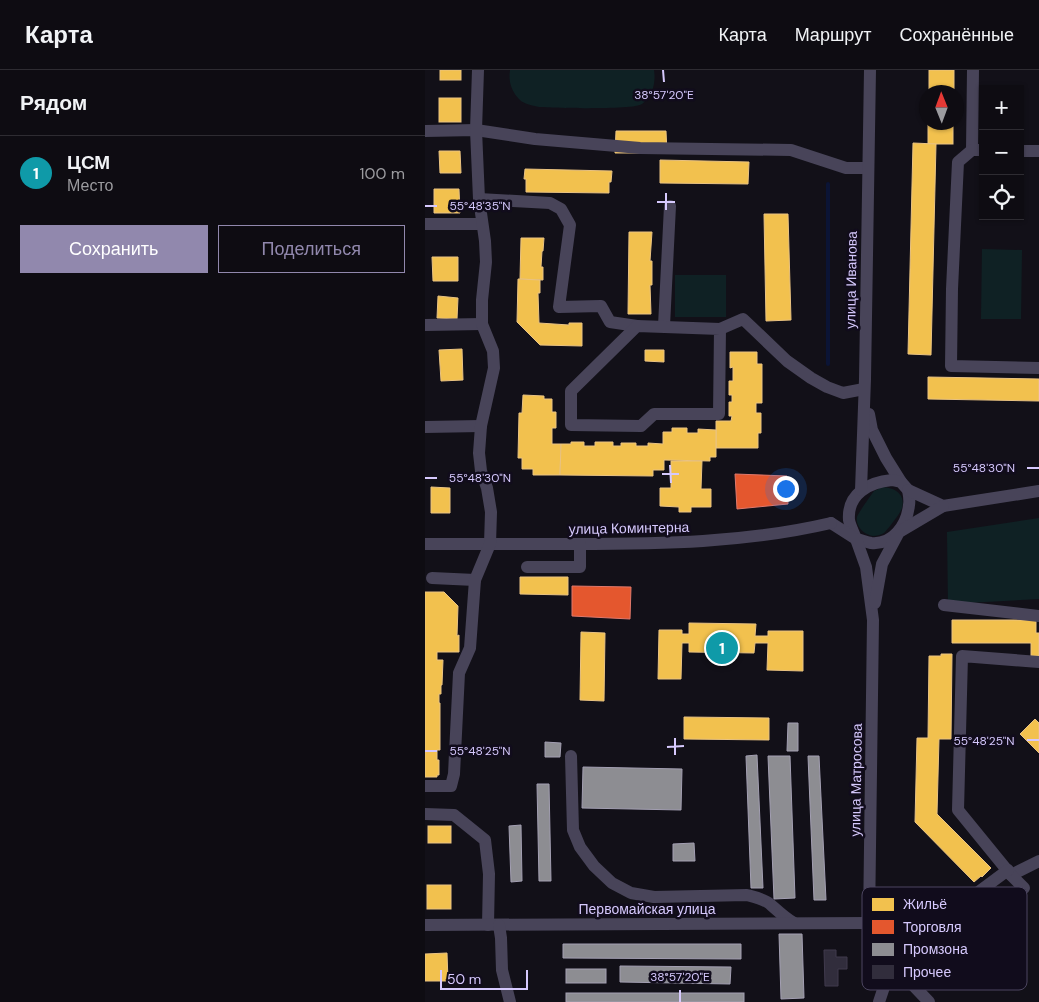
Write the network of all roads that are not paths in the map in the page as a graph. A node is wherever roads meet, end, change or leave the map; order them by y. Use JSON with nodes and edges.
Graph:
{"nodes":[{"id":1,"x":477,"y":70,"type":"edge"},
{"id":2,"x":870,"y":70,"type":"edge"},
{"id":3,"x":973,"y":70,"type":"edge"},
{"id":4,"x":477,"y":130,"type":"junction"},
{"id":5,"x":425,"y":131,"type":"edge"},
{"id":6,"x":977,"y":150,"type":"edge"},
{"id":7,"x":1024,"y":151,"type":"edge"},
{"id":8,"x":1039,"y":151,"type":"edge"},
{"id":9,"x":869,"y":168,"type":"junction"},
{"id":10,"x":479,"y":199,"type":"junction"},
{"id":11,"x":670,"y":206,"type":"dead end"},
{"id":12,"x":425,"y":224,"type":"edge"},
{"id":13,"x":482,"y":224,"type":"junction"},
{"id":14,"x":482,"y":324,"type":"junction"},
{"id":15,"x":425,"y":325,"type":"edge"},
{"id":16,"x":637,"y":326,"type":"junction"},
{"id":17,"x":663,"y":326,"type":"junction"},
{"id":18,"x":720,"y":329,"type":"junction"},
{"id":19,"x":1039,"y":368,"type":"edge"},
{"id":20,"x":864,"y":389,"type":"junction"},
{"id":21,"x":481,"y":426,"type":"junction"},
{"id":22,"x":425,"y":427,"type":"edge"},
{"id":23,"x":904,"y":486,"type":"junction"},
{"id":24,"x":1039,"y":491,"type":"edge"},
{"id":25,"x":858,"y":494,"type":"junction"},
{"id":26,"x":943,"y":506,"type":"junction"},
{"id":27,"x":831,"y":524,"type":"junction"},
{"id":28,"x":899,"y":532,"type":"junction"},
{"id":29,"x":856,"y":539,"type":"junction"},
{"id":30,"x":425,"y":544,"type":"edge"},
{"id":31,"x":490,"y":544,"type":"junction"},
{"id":32,"x":580,"y":544,"type":"junction"},
{"id":33,"x":527,"y":567,"type":"dead end"},
{"id":34,"x":432,"y":578,"type":"dead end"},
{"id":35,"x":475,"y":580,"type":"junction"},
{"id":36,"x":944,"y":606,"type":"dead end"},
{"id":37,"x":873,"y":614,"type":"junction"},
{"id":38,"x":1039,"y":616,"type":"edge"},
{"id":39,"x":1039,"y":662,"type":"edge"},
{"id":40,"x":571,"y":756,"type":"dead end"},
{"id":41,"x":425,"y":786,"type":"edge"},
{"id":42,"x":425,"y":814,"type":"edge"},
{"id":43,"x":1039,"y":860,"type":"edge"},
{"id":44,"x":1010,"y":873,"type":"junction"},
{"id":45,"x":869,"y":887,"type":"edge"},
{"id":46,"x":989,"y":887,"type":"edge"},
{"id":47,"x":1023,"y":887,"type":"edge"},
{"id":48,"x":794,"y":923,"type":"junction"},
{"id":49,"x":862,"y":923,"type":"edge"},
{"id":50,"x":494,"y":925,"type":"junction"},
{"id":51,"x":425,"y":926,"type":"edge"},
{"id":52,"x":883,"y":990,"type":"edge"},
{"id":53,"x":918,"y":990,"type":"edge"},
{"id":54,"x":510,"y":1002,"type":"edge"},
{"id":55,"x":879,"y":1002,"type":"edge"},
{"id":56,"x":929,"y":1002,"type":"edge"}],
"edges":[{"from":1,"to":4,"type":"street"},
{"from":2,"to":9,"type":"street","name":"улица Иванова"},
{"from":3,"to":6,"type":"street"},
{"from":4,"to":5,"type":"street"},
{"from":4,"to":9,"type":"street"},
{"from":4,"to":10,"type":"street"},
{"from":6,"to":19,"type":"street"},
{"from":7,"to":8,"type":"street"},
{"from":9,"to":20,"type":"street","name":"улица Иванова"},
{"from":10,"to":13,"type":"street"},
{"from":10,"to":16,"type":"street"},
{"from":11,"to":17,"type":"street"},
{"from":12,"to":13,"type":"street"},
{"from":13,"to":14,"type":"street"},
{"from":14,"to":15,"type":"street"},
{"from":14,"to":21,"type":"street"},
{"from":16,"to":17,"type":"street"},
{"from":16,"to":18,"type":"street"},
{"from":17,"to":18,"type":"street"},
{"from":18,"to":20,"type":"street"},
{"from":20,"to":23,"type":"street"},
{"from":20,"to":25,"type":"street","name":"улица Иванова"},
{"from":21,"to":22,"type":"street"},
{"from":21,"to":31,"type":"street"},
{"from":23,"to":25,"type":"street"},
{"from":23,"to":26,"type":"street"},
{"from":23,"to":28,"type":"street"},
{"from":24,"to":26,"type":"street"},
{"from":25,"to":27,"type":"street"},
{"from":25,"to":29,"type":"street"},
{"from":26,"to":28,"type":"street"},
{"from":27,"to":29,"type":"street"},
{"from":27,"to":32,"type":"street","name":"улица Коминтерна"},
{"from":28,"to":29,"type":"street"},
{"from":28,"to":37,"type":"street"},
{"from":29,"to":37,"type":"street","name":"улица Матросова"},
{"from":30,"to":31,"type":"street","name":"улица Коминтерна"},
{"from":31,"to":32,"type":"street","name":"улица Коминтерна"},
{"from":31,"to":35,"type":"street"},
{"from":32,"to":33,"type":"street"},
{"from":34,"to":35,"type":"street"},
{"from":35,"to":41,"type":"street"},
{"from":36,"to":38,"type":"street"},
{"from":37,"to":45,"type":"street","name":"улица Матросова"},
{"from":39,"to":44,"type":"street"},
{"from":40,"to":48,"type":"street"},
{"from":42,"to":50,"type":"street"},
{"from":43,"to":44,"type":"street"},
{"from":44,"to":46,"type":"street"},
{"from":44,"to":47,"type":"street"},
{"from":48,"to":49,"type":"street","name":"Первомайская улица"},
{"from":48,"to":50,"type":"street","name":"Первомайская улица"},
{"from":50,"to":51,"type":"street","name":"Первомайская улица"},
{"from":50,"to":54,"type":"street"},
{"from":52,"to":55,"type":"street"},
{"from":53,"to":56,"type":"street","name":"улица Матросова"}]}
